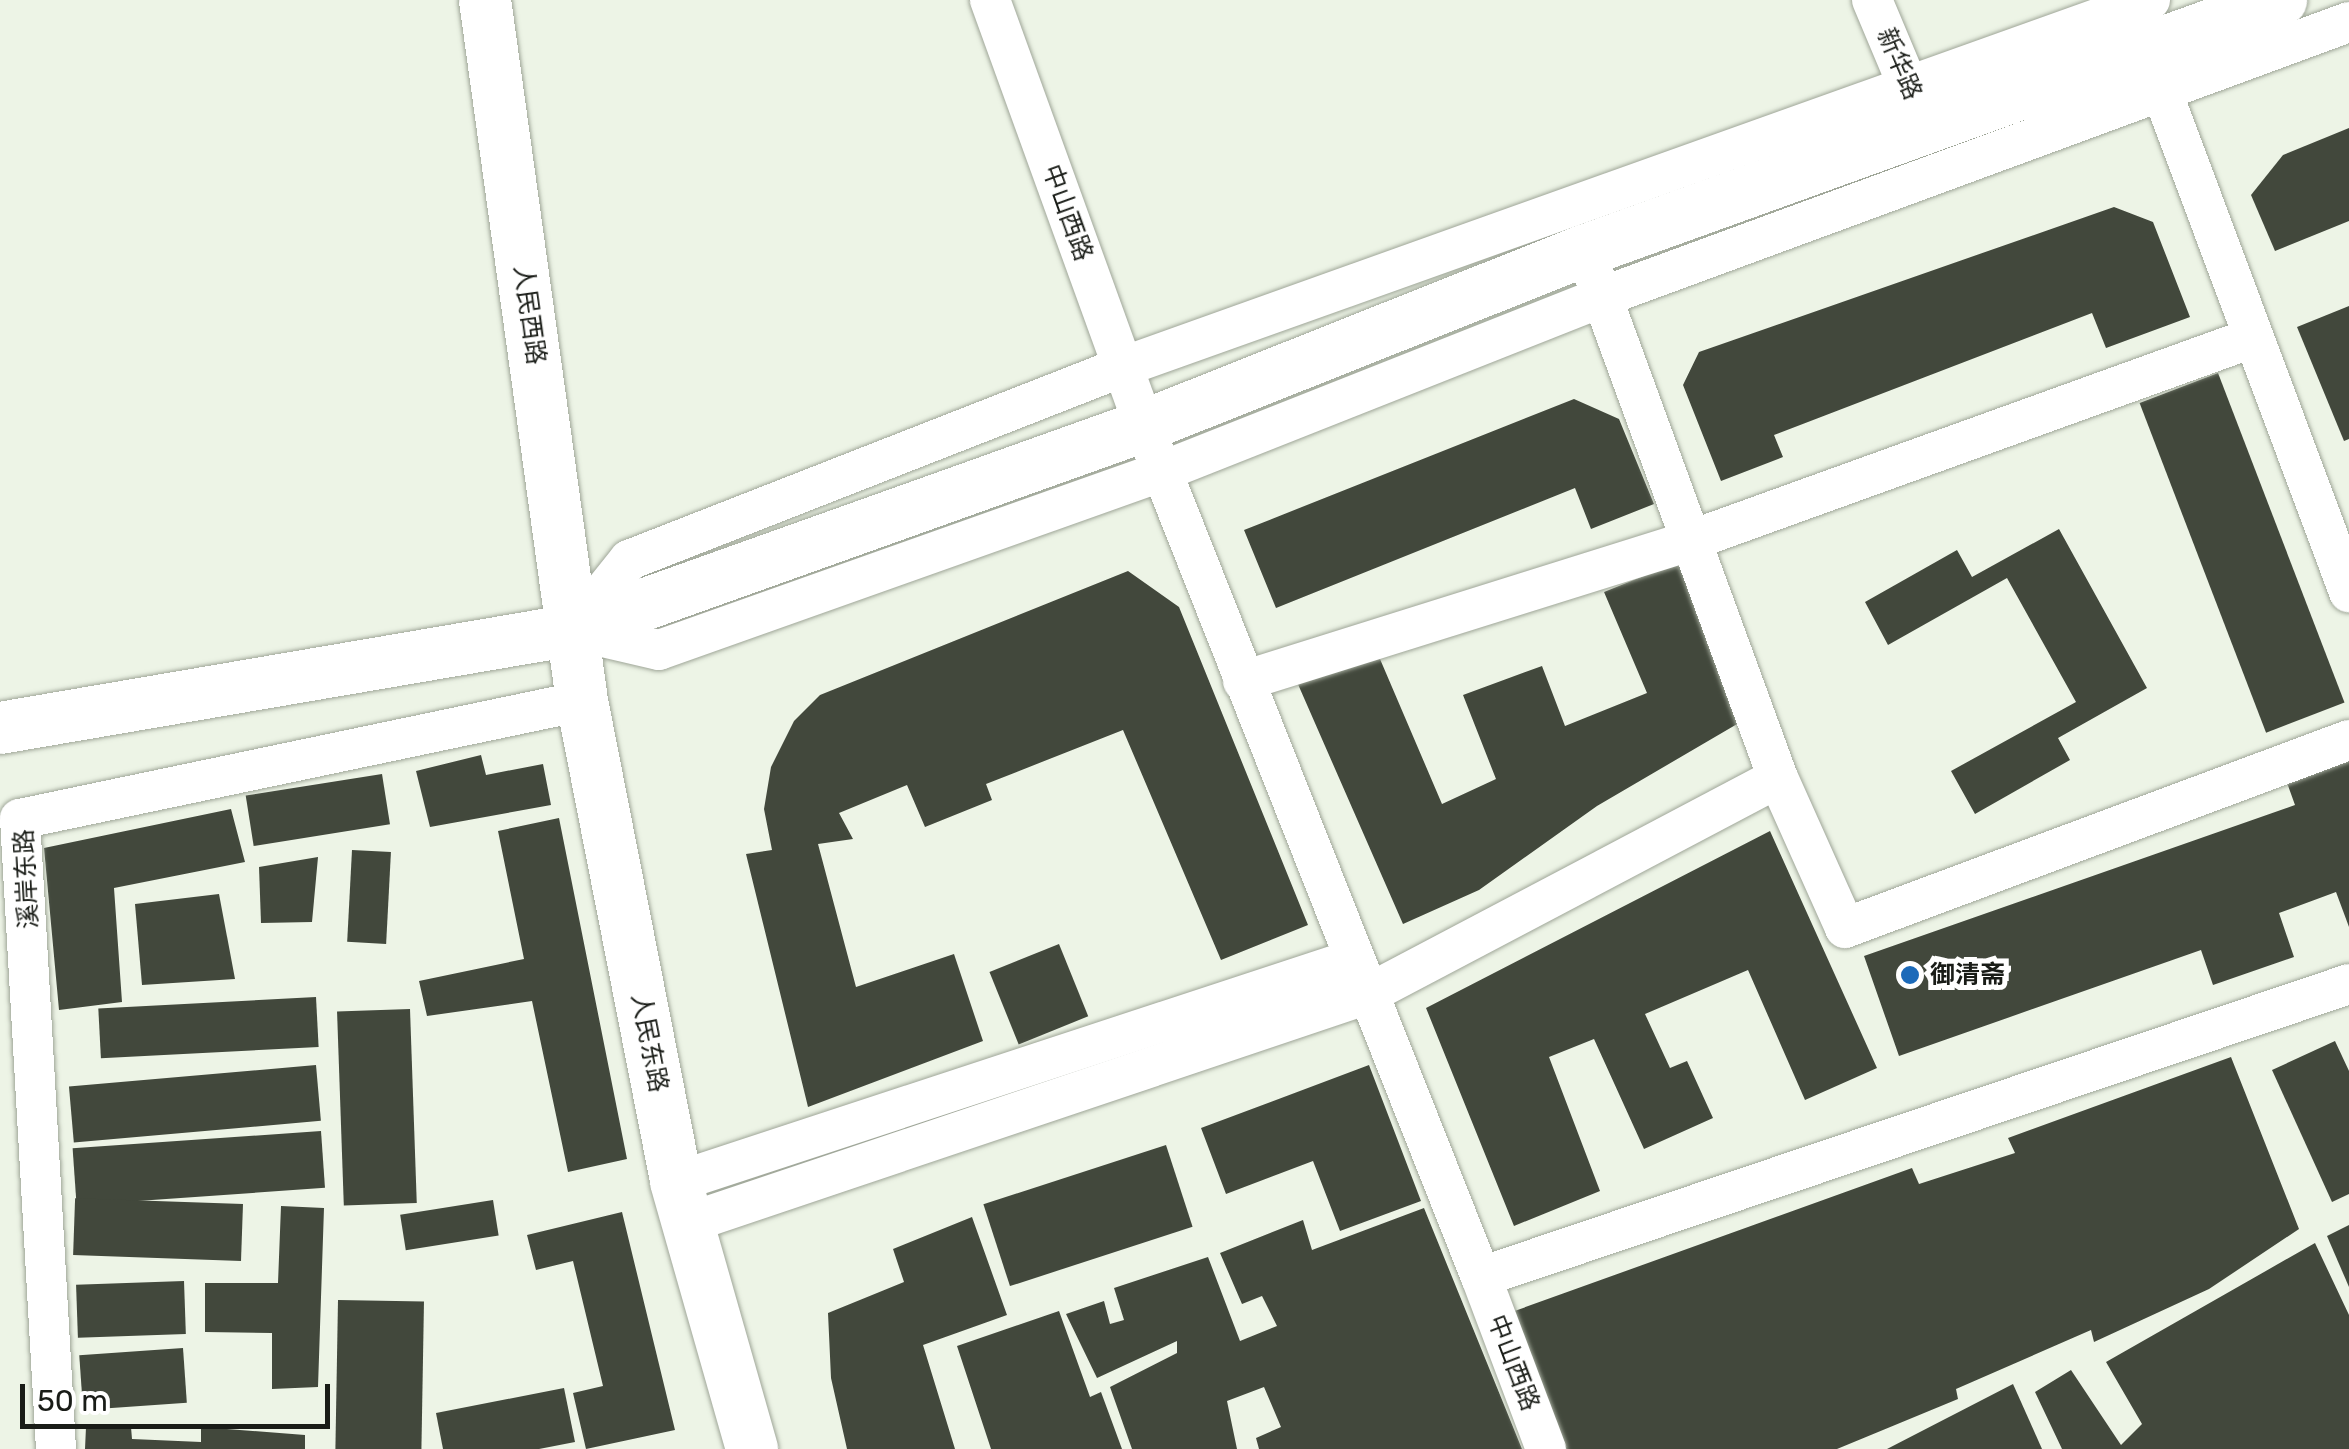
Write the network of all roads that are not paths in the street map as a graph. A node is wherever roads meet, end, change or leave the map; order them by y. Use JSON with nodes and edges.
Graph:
{"nodes":[{"id":1,"x":485,"y":0,"type":"edge"},
{"id":2,"x":990,"y":0,"type":"edge"},
{"id":3,"x":1872,"y":0,"type":"edge"},
{"id":4,"x":2282,"y":0,"type":"edge"},
{"id":5,"x":2349,"y":22,"type":"edge"},
{"id":6,"x":2152,"y":46,"type":"edge"},
{"id":7,"x":1917,"y":105,"type":"junction"},
{"id":8,"x":1593,"y":274,"type":"junction"},
{"id":9,"x":2252,"y":338,"type":"junction"},
{"id":10,"x":1122,"y":368,"type":"junction"},
{"id":11,"x":1153,"y":448,"type":"junction"},
{"id":12,"x":1692,"y":540,"type":"junction"},
{"id":13,"x":2349,"y":592,"type":"edge"},
{"id":14,"x":572,"y":630,"type":"junction"},
{"id":15,"x":1243,"y":680,"type":"junction"},
{"id":16,"x":582,"y":702,"type":"junction"},
{"id":17,"x":0,"y":728,"type":"edge"},
{"id":18,"x":2349,"y":740,"type":"edge"},
{"id":19,"x":1778,"y":778,"type":"junction"},
{"id":20,"x":1361,"y":976,"type":"junction"},
{"id":21,"x":2349,"y":984,"type":"edge"},
{"id":22,"x":682,"y":1203,"type":"junction"},
{"id":23,"x":1481,"y":1277,"type":"junction"},
{"id":24,"x":56,"y":1449,"type":"edge"},
{"id":25,"x":752,"y":1449,"type":"edge"},
{"id":26,"x":1546,"y":1449,"type":"edge"}],
"edges":[{"from":1,"to":14,"type":"main road","name":"人民西路"},
{"from":2,"to":10,"type":"street","name":"中山西路"},
{"from":3,"to":7,"type":"street","name":"新华路"},
{"from":4,"to":6,"type":"main road"},
{"from":5,"to":6,"type":"street"},
{"from":6,"to":7,"type":"main road"},
{"from":6,"to":8,"type":"street"},
{"from":6,"to":9,"type":"street"},
{"from":7,"to":8,"type":"main road"},
{"from":7,"to":10,"type":"street"},
{"from":8,"to":11,"type":"main road"},
{"from":8,"to":12,"type":"street"},
{"from":9,"to":12,"type":"street"},
{"from":9,"to":13,"type":"street"},
{"from":10,"to":11,"type":"street","name":"中山西路"},
{"from":10,"to":14,"type":"street"},
{"from":11,"to":14,"type":"main road"},
{"from":11,"to":15,"type":"street","name":"中山西路"},
{"from":12,"to":15,"type":"street"},
{"from":12,"to":19,"type":"street"},
{"from":14,"to":16,"type":"main road","name":"人民东路"},
{"from":14,"to":17,"type":"main road"},
{"from":15,"to":20,"type":"street","name":"中山西路"},
{"from":16,"to":22,"type":"main road","name":"人民东路"},
{"from":16,"to":24,"type":"street","name":"溪岸东路"},
{"from":18,"to":19,"type":"street"},
{"from":19,"to":20,"type":"street"},
{"from":20,"to":22,"type":"street"},
{"from":20,"to":23,"type":"street","name":"中山西路"},
{"from":21,"to":23,"type":"street"},
{"from":22,"to":25,"type":"main road","name":"人民东路"},
{"from":23,"to":26,"type":"street","name":"中山西路"}]}
